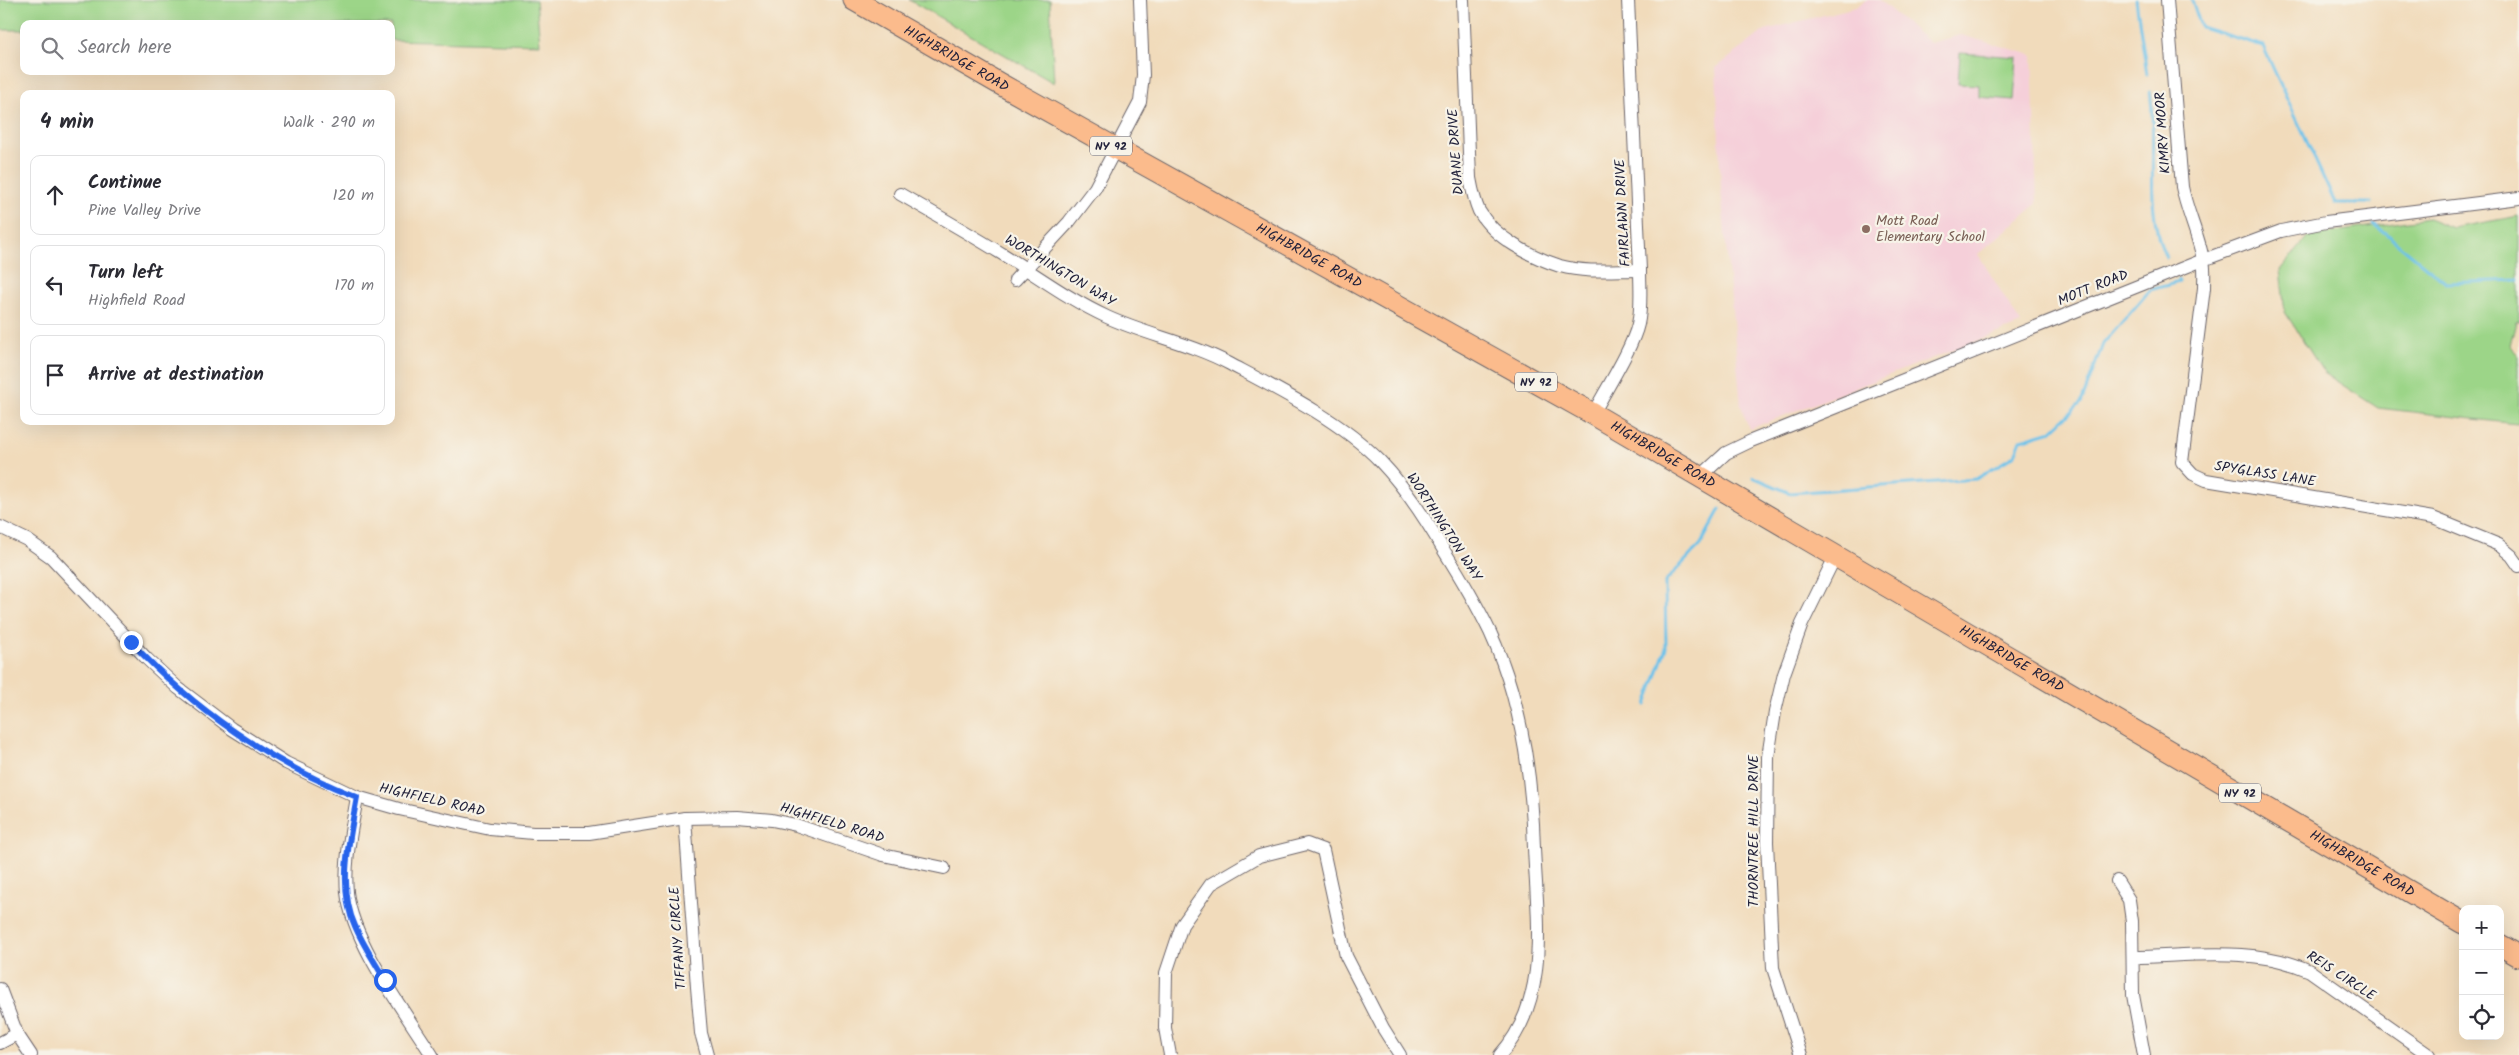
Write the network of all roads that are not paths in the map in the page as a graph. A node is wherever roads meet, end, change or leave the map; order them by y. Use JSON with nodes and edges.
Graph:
{"nodes":[{"id":1,"x":854,"y":0,"type":"edge"},
{"id":2,"x":1140,"y":0,"type":"edge"},
{"id":3,"x":1463,"y":0,"type":"edge"},
{"id":4,"x":1628,"y":0,"type":"edge"},
{"id":5,"x":2167,"y":0,"type":"edge"},
{"id":6,"x":1116,"y":148,"type":"junction"},
{"id":7,"x":900,"y":194,"type":"dead end"},
{"id":8,"x":2519,"y":198,"type":"edge"},
{"id":9,"x":2203,"y":260,"type":"junction"},
{"id":10,"x":1025,"y":268,"type":"junction"},
{"id":11,"x":1640,"y":270,"type":"junction"},
{"id":12,"x":1015,"y":280,"type":"dead end"},
{"id":13,"x":1593,"y":414,"type":"junction"},
{"id":14,"x":1701,"y":476,"type":"junction"},
{"id":15,"x":0,"y":527,"type":"edge"},
{"id":16,"x":1836,"y":555,"type":"junction"},
{"id":17,"x":2517,"y":558,"type":"edge"},
{"id":18,"x":357,"y":797,"type":"junction"},
{"id":19,"x":685,"y":818,"type":"junction"},
{"id":20,"x":944,"y":868,"type":"dead end"},
{"id":21,"x":2117,"y":881,"type":"dead end"},
{"id":22,"x":2459,"y":921,"type":"edge"},
{"id":23,"x":2504,"y":947,"type":"edge"},
{"id":24,"x":2519,"y":956,"type":"edge"},
{"id":25,"x":2134,"y":958,"type":"junction"},
{"id":26,"x":0,"y":989,"type":"edge"},
{"id":27,"x":17,"y":1034,"type":"junction"},
{"id":28,"x":0,"y":1043,"type":"edge"},
{"id":29,"x":31,"y":1055,"type":"edge"},
{"id":30,"x":432,"y":1055,"type":"edge"},
{"id":31,"x":707,"y":1055,"type":"edge"},
{"id":32,"x":1170,"y":1055,"type":"edge"},
{"id":33,"x":1400,"y":1055,"type":"edge"},
{"id":34,"x":1500,"y":1055,"type":"edge"},
{"id":35,"x":1801,"y":1055,"type":"edge"},
{"id":36,"x":2144,"y":1055,"type":"edge"},
{"id":37,"x":2429,"y":1055,"type":"edge"}],
"edges":[{"from":1,"to":6,"type":"highway","name":"HIGHBRIDGE ROAD","number":"NY 92"},
{"from":2,"to":6,"type":"street"},
{"from":3,"to":11,"type":"street","name":"DUANE DRIVE"},
{"from":4,"to":11,"type":"street","name":"FAIRLAWN DRIVE"},
{"from":5,"to":9,"type":"street","name":"KIMRY MOOR"},
{"from":6,"to":10,"type":"street"},
{"from":6,"to":13,"type":"highway","name":"HIGHBRIDGE ROAD","number":"NY 92"},
{"from":7,"to":10,"type":"street","name":"WORTHINGTON WAY"},
{"from":8,"to":9,"type":"street","name":"MOTT ROAD"},
{"from":9,"to":14,"type":"street","name":"MOTT ROAD"},
{"from":9,"to":17,"type":"street","name":"SPYGLASS LANE"},
{"from":10,"to":12,"type":"street"},
{"from":10,"to":34,"type":"street","name":"WORTHINGTON WAY"},
{"from":11,"to":13,"type":"street","name":"FAIRLAWN DRIVE"},
{"from":13,"to":14,"type":"highway","name":"HIGHBRIDGE ROAD","number":"NY 92"},
{"from":14,"to":16,"type":"highway","name":"HIGHBRIDGE ROAD","number":"NY 92"},
{"from":15,"to":18,"type":"street","name":"HIGHFIELD ROAD"},
{"from":16,"to":22,"type":"highway","name":"HIGHBRIDGE ROAD","number":"NY 92"},
{"from":16,"to":35,"type":"street","name":"THORNTREE HILL DRIVE"},
{"from":18,"to":19,"type":"street","name":"HIGHFIELD ROAD"},
{"from":18,"to":30,"type":"street"},
{"from":19,"to":20,"type":"street","name":"HIGHFIELD ROAD"},
{"from":19,"to":31,"type":"street","name":"TIFFANY CIRCLE"},
{"from":21,"to":25,"type":"street"},
{"from":23,"to":24,"type":"highway"},
{"from":25,"to":36,"type":"street"},
{"from":25,"to":37,"type":"street","name":"REIS CIRCLE"},
{"from":26,"to":27,"type":"street"},
{"from":27,"to":28,"type":"street"},
{"from":27,"to":29,"type":"street"},
{"from":32,"to":33,"type":"street"}]}
